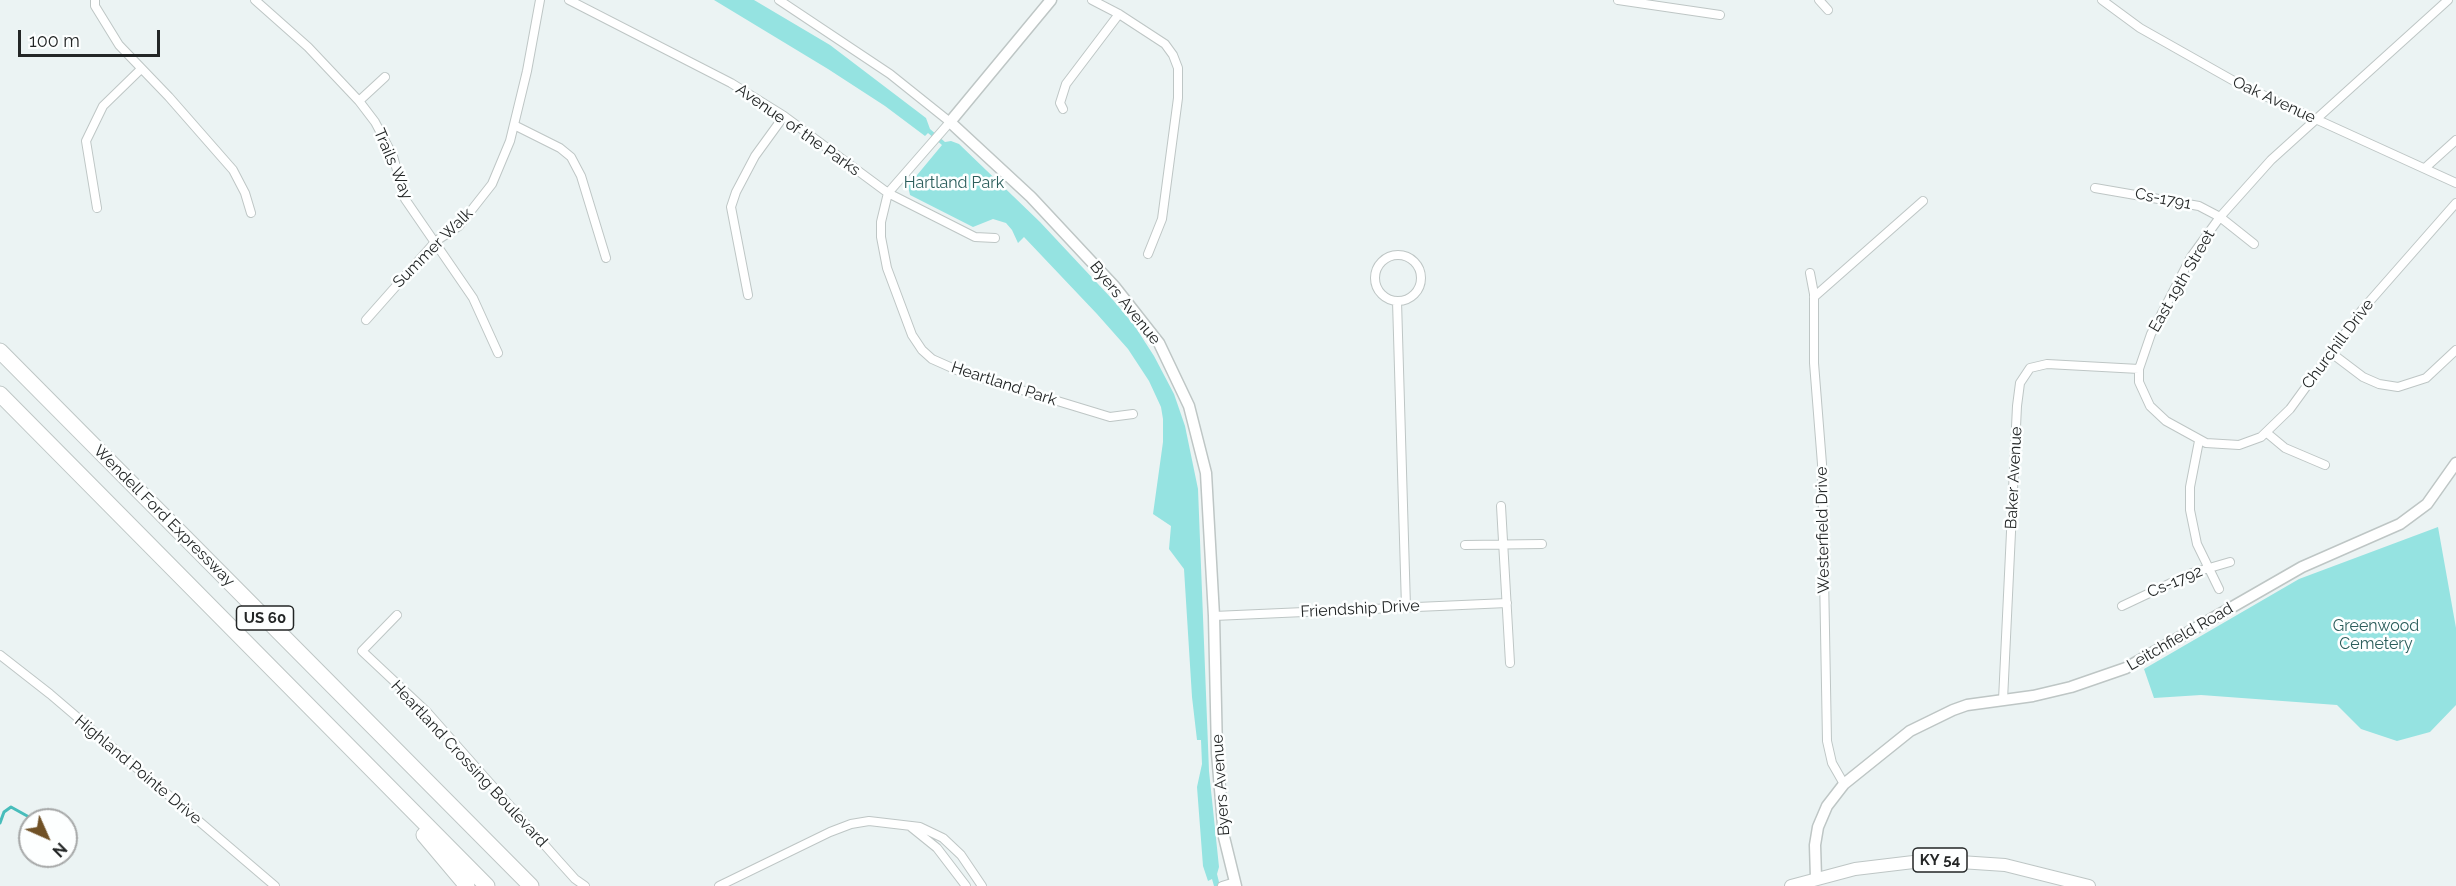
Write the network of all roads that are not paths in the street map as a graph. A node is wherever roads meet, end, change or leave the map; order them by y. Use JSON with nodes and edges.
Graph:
{"nodes":[{"id":1,"x":95,"y":0,"type":"edge"},
{"id":2,"x":255,"y":0,"type":"edge"},
{"id":3,"x":540,"y":0,"type":"edge"},
{"id":4,"x":569,"y":0,"type":"edge"},
{"id":5,"x":779,"y":0,"type":"edge"},
{"id":6,"x":1052,"y":0,"type":"edge"},
{"id":7,"x":1092,"y":0,"type":"edge"},
{"id":8,"x":1618,"y":0,"type":"edge"},
{"id":9,"x":1819,"y":0,"type":"edge"},
{"id":10,"x":2102,"y":0,"type":"edge"},
{"id":11,"x":2448,"y":0,"type":"edge"},
{"id":12,"x":1670,"y":3,"type":"edge"},
{"id":13,"x":1828,"y":10,"type":"dead end"},
{"id":14,"x":1119,"y":14,"type":"junction"},
{"id":15,"x":1720,"y":15,"type":"dead end"},
{"id":16,"x":141,"y":69,"type":"junction"},
{"id":17,"x":385,"y":76,"type":"dead end"},
{"id":18,"x":359,"y":101,"type":"junction"},
{"id":19,"x":1063,"y":109,"type":"dead end"},
{"id":20,"x":784,"y":116,"type":"junction"},
{"id":21,"x":2317,"y":120,"type":"junction"},
{"id":22,"x":950,"y":122,"type":"junction"},
{"id":23,"x":514,"y":125,"type":"junction"},
{"id":24,"x":2456,"y":140,"type":"edge"},
{"id":25,"x":2425,"y":168,"type":"junction"},
{"id":26,"x":2456,"y":183,"type":"edge"},
{"id":27,"x":2095,"y":188,"type":"dead end"},
{"id":28,"x":888,"y":194,"type":"junction"},
{"id":29,"x":1923,"y":201,"type":"dead end"},
{"id":30,"x":2456,"y":202,"type":"edge"},
{"id":31,"x":98,"y":208,"type":"dead end"},
{"id":32,"x":251,"y":213,"type":"dead end"},
{"id":33,"x":2220,"y":217,"type":"junction"},
{"id":34,"x":995,"y":238,"type":"dead end"},
{"id":35,"x":436,"y":242,"type":"junction"},
{"id":36,"x":2254,"y":244,"type":"dead end"},
{"id":37,"x":1148,"y":254,"type":"dead end"},
{"id":38,"x":606,"y":258,"type":"dead end"},
{"id":39,"x":1810,"y":273,"type":"dead end"},
{"id":40,"x":748,"y":295,"type":"dead end"},
{"id":41,"x":1814,"y":297,"type":"junction"},
{"id":42,"x":1398,"y":301,"type":"junction"},
{"id":43,"x":366,"y":320,"type":"dead end"},
{"id":44,"x":2456,"y":350,"type":"edge"},
{"id":45,"x":0,"y":351,"type":"edge"},
{"id":46,"x":2330,"y":352,"type":"junction"},
{"id":47,"x":498,"y":353,"type":"dead end"},
{"id":48,"x":2139,"y":369,"type":"junction"},
{"id":49,"x":0,"y":394,"type":"edge"},
{"id":50,"x":1133,"y":414,"type":"dead end"},
{"id":51,"x":2267,"y":433,"type":"junction"},
{"id":52,"x":2199,"y":441,"type":"junction"},
{"id":53,"x":2456,"y":463,"type":"edge"},
{"id":54,"x":2325,"y":465,"type":"dead end"},
{"id":55,"x":1501,"y":506,"type":"dead end"},
{"id":56,"x":1504,"y":543,"type":"junction"},
{"id":57,"x":1542,"y":543,"type":"dead end"},
{"id":58,"x":1466,"y":545,"type":"dead end"},
{"id":59,"x":2230,"y":562,"type":"dead end"},
{"id":60,"x":2208,"y":568,"type":"junction"},
{"id":61,"x":2219,"y":589,"type":"dead end"},
{"id":62,"x":1507,"y":603,"type":"junction"},
{"id":63,"x":2122,"y":606,"type":"dead end"},
{"id":64,"x":1406,"y":607,"type":"junction"},
{"id":65,"x":397,"y":615,"type":"dead end"},
{"id":66,"x":1214,"y":616,"type":"junction"},
{"id":67,"x":0,"y":655,"type":"edge"},
{"id":68,"x":1510,"y":663,"type":"dead end"},
{"id":69,"x":2003,"y":700,"type":"junction"},
{"id":70,"x":342,"y":740,"type":"junction"},
{"id":71,"x":1844,"y":784,"type":"junction"},
{"id":72,"x":909,"y":826,"type":"junction"},
{"id":73,"x":1815,"y":878,"type":"junction"},
{"id":74,"x":1236,"y":884,"type":"edge"},
{"id":75,"x":275,"y":886,"type":"edge"},
{"id":76,"x":467,"y":886,"type":"edge"},
{"id":77,"x":487,"y":886,"type":"edge"},
{"id":78,"x":531,"y":886,"type":"edge"},
{"id":79,"x":585,"y":886,"type":"edge"},
{"id":80,"x":719,"y":886,"type":"edge"},
{"id":81,"x":966,"y":886,"type":"edge"},
{"id":82,"x":982,"y":886,"type":"edge"},
{"id":83,"x":1222,"y":886,"type":"edge"},
{"id":84,"x":1791,"y":886,"type":"edge"},
{"id":85,"x":2089,"y":886,"type":"edge"}],
"edges":[{"from":1,"to":16,"type":"street"},
{"from":2,"to":18,"type":"street","name":"Trails Way"},
{"from":3,"to":23,"type":"street","name":"Summer Walk"},
{"from":4,"to":20,"type":"street","name":"Avenue of the Parks"},
{"from":5,"to":22,"type":"street","name":"Byers Avenue"},
{"from":6,"to":22,"type":"street"},
{"from":7,"to":14,"type":"street"},
{"from":8,"to":12,"type":"street"},
{"from":9,"to":13,"type":"street"},
{"from":10,"to":21,"type":"street","name":"Oak Avenue"},
{"from":11,"to":21,"type":"street","name":"East 19th Street"},
{"from":12,"to":15,"type":"street"},
{"from":14,"to":19,"type":"street"},
{"from":14,"to":37,"type":"street"},
{"from":16,"to":31,"type":"street"},
{"from":16,"to":32,"type":"street"},
{"from":17,"to":18,"type":"street"},
{"from":18,"to":35,"type":"street","name":"Trails Way"},
{"from":20,"to":28,"type":"street","name":"Avenue of the Parks"},
{"from":20,"to":40,"type":"street"},
{"from":21,"to":25,"type":"street","name":"Oak Avenue"},
{"from":21,"to":33,"type":"street","name":"East 19th Street"},
{"from":22,"to":28,"type":"street","name":"Heartland Park"},
{"from":22,"to":66,"type":"street","name":"Byers Avenue"},
{"from":23,"to":35,"type":"street","name":"Summer Walk"},
{"from":23,"to":38,"type":"street"},
{"from":24,"to":25,"type":"street"},
{"from":25,"to":26,"type":"street","name":"Oak Avenue"},
{"from":27,"to":33,"type":"street","name":"Cs-1791"},
{"from":28,"to":34,"type":"street","name":"Avenue of the Parks"},
{"from":28,"to":50,"type":"street","name":"Heartland Park"},
{"from":29,"to":41,"type":"street"},
{"from":30,"to":46,"type":"street","name":"Churchill Drive"},
{"from":33,"to":36,"type":"street","name":"Cs-1791"},
{"from":33,"to":48,"type":"street","name":"East 19th Street"},
{"from":35,"to":43,"type":"street","name":"Summer Walk"},
{"from":35,"to":47,"type":"street","name":"Trails Way"},
{"from":39,"to":41,"type":"street","name":"Westerfield Drive"},
{"from":41,"to":71,"type":"street","name":"Westerfield Drive"},
{"from":42,"to":42,"type":"street"},
{"from":42,"to":64,"type":"street"},
{"from":44,"to":46,"type":"street"},
{"from":45,"to":78,"type":"highway","name":"Wendell Ford Expressway","number":"US 60"},
{"from":46,"to":51,"type":"street","name":"Churchill Drive"},
{"from":48,"to":52,"type":"street"},
{"from":48,"to":69,"type":"street","name":"Baker Avenue"},
{"from":49,"to":70,"type":"highway","name":"Wendell Ford Expressway","number":"US 60"},
{"from":51,"to":52,"type":"street","name":"Churchill Drive"},
{"from":51,"to":54,"type":"street"},
{"from":52,"to":60,"type":"street"},
{"from":53,"to":69,"type":"street","name":"Leitchfield Road"},
{"from":55,"to":56,"type":"street"},
{"from":56,"to":57,"type":"street"},
{"from":56,"to":58,"type":"street"},
{"from":56,"to":62,"type":"street"},
{"from":59,"to":60,"type":"street","name":"Cs-1792"},
{"from":60,"to":61,"type":"street"},
{"from":60,"to":63,"type":"street","name":"Cs-1792"},
{"from":62,"to":64,"type":"street","name":"Friendship Drive"},
{"from":62,"to":68,"type":"street"},
{"from":64,"to":66,"type":"street","name":"Friendship Drive"},
{"from":65,"to":79,"type":"street","name":"Heartland Crossing Boulevard"},
{"from":66,"to":74,"type":"street","name":"Byers Avenue"},
{"from":67,"to":75,"type":"street","name":"Highland Pointe Drive"},
{"from":69,"to":71,"type":"street","name":"Leitchfield Road"},
{"from":70,"to":76,"type":"highway"},
{"from":70,"to":77,"type":"highway","name":"Wendell Ford Expressway","number":"US 60"},
{"from":71,"to":73,"type":"street","name":"Leitchfield Road"},
{"from":72,"to":80,"type":"street"},
{"from":72,"to":81,"type":"street"},
{"from":72,"to":82,"type":"street"},
{"from":73,"to":84,"type":"main road","number":"KY 54"},
{"from":73,"to":85,"type":"main road","number":"KY 54"},
{"from":74,"to":83,"type":"street"}]}
